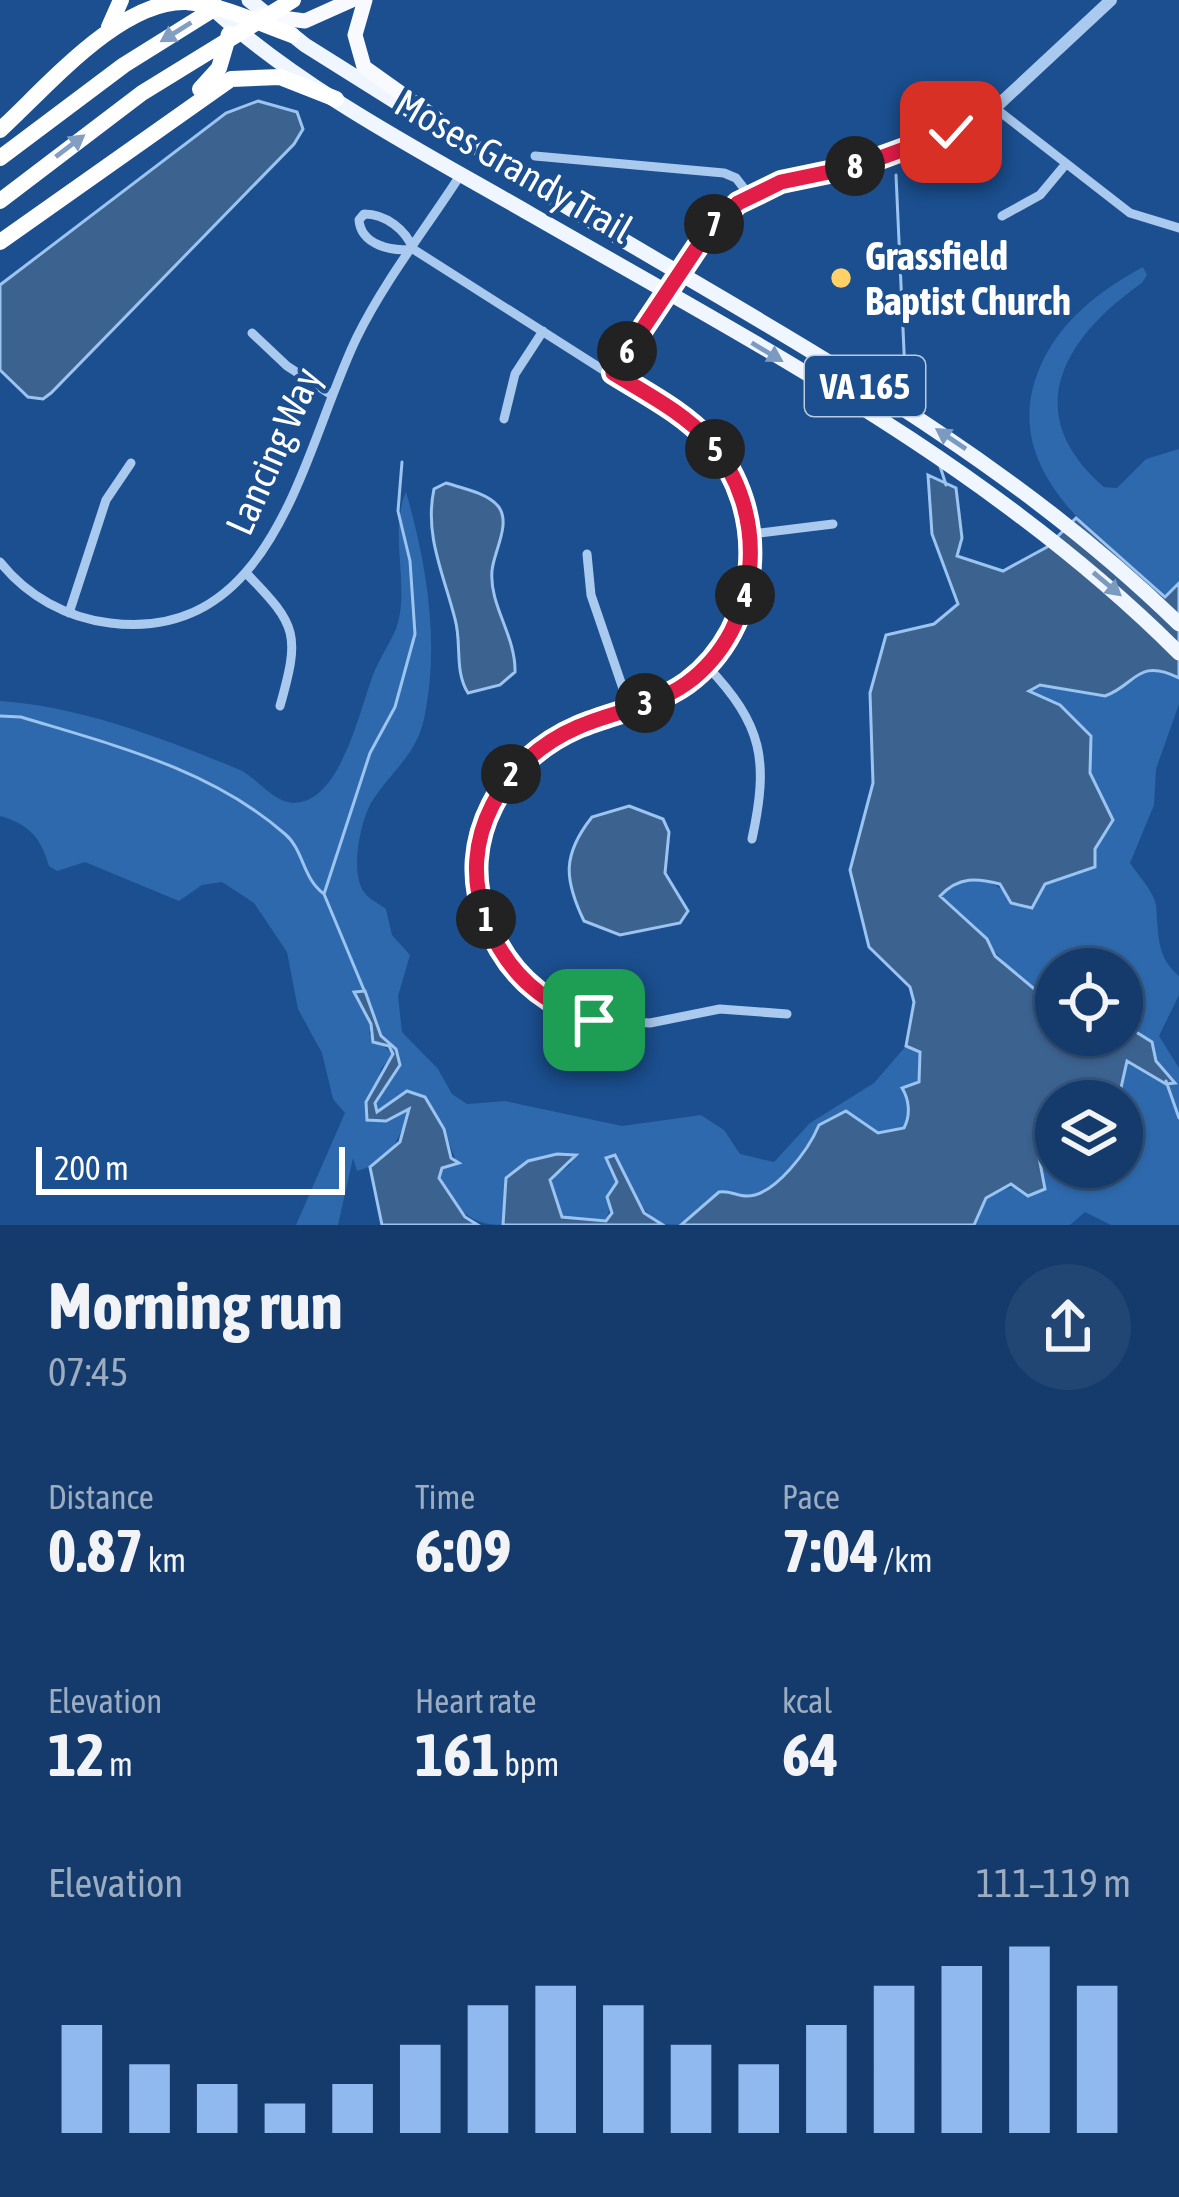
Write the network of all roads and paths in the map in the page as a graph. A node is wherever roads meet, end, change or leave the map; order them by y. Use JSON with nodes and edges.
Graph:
{"nodes":[{"id":1,"x":121,"y":0,"type":"edge"},
{"id":2,"x":292,"y":0,"type":"edge"},
{"id":3,"x":352,"y":0,"type":"edge"},
{"id":4,"x":364,"y":0,"type":"edge"},
{"id":5,"x":1112,"y":0,"type":"edge"},
{"id":6,"x":230,"y":8,"type":"edge"},
{"id":7,"x":274,"y":21,"type":"junction"},
{"id":8,"x":292,"y":35,"type":"junction"},
{"id":9,"x":98,"y":42,"type":"junction"},
{"id":10,"x":336,"y":99,"type":"junction"},
{"id":11,"x":995,"y":108,"type":"junction"},
{"id":12,"x":154,"y":129,"type":"junction"},
{"id":13,"x":0,"y":130,"type":"edge"},
{"id":14,"x":535,"y":156,"type":"dead end"},
{"id":15,"x":0,"y":158,"type":"edge"},
{"id":16,"x":1065,"y":165,"type":"junction"},
{"id":17,"x":461,"y":174,"type":"junction"},
{"id":18,"x":520,"y":178,"type":"junction"},
{"id":19,"x":750,"y":196,"type":"junction"},
{"id":20,"x":0,"y":201,"type":"edge"},
{"id":21,"x":1002,"y":216,"type":"dead end"},
{"id":22,"x":1179,"y":228,"type":"edge"},
{"id":23,"x":0,"y":242,"type":"edge"},
{"id":24,"x":413,"y":250,"type":"junction"},
{"id":25,"x":677,"y":276,"type":"junction"},
{"id":26,"x":666,"y":292,"type":"junction"},
{"id":27,"x":543,"y":331,"type":"junction"},
{"id":28,"x":252,"y":333,"type":"dead end"},
{"id":29,"x":613,"y":373,"type":"junction"},
{"id":30,"x":330,"y":394,"type":"junction"},
{"id":31,"x":504,"y":419,"type":"dead end"},
{"id":32,"x":131,"y":463,"type":"dead end"},
{"id":33,"x":833,"y":524,"type":"dead end"},
{"id":34,"x":751,"y":534,"type":"junction"},
{"id":35,"x":587,"y":554,"type":"dead end"},
{"id":36,"x":0,"y":562,"type":"edge"},
{"id":37,"x":247,"y":574,"type":"junction"},
{"id":38,"x":68,"y":613,"type":"junction"},
{"id":39,"x":1179,"y":624,"type":"edge"},
{"id":40,"x":1179,"y":652,"type":"edge"},
{"id":41,"x":707,"y":666,"type":"junction"},
{"id":42,"x":280,"y":706,"type":"dead end"},
{"id":43,"x":630,"y":709,"type":"junction"},
{"id":44,"x":752,"y":839,"type":"dead end"},
{"id":45,"x":787,"y":1014,"type":"dead end"}],
"edges":[{"from":1,"to":9,"type":"highway"},
{"from":20,"to":2,"type":"highway","one_way":true},
{"from":3,"to":7,"type":"highway"},
{"from":4,"to":18,"type":"highway"},
{"from":5,"to":11,"type":"street"},
{"from":6,"to":7,"type":"highway"},
{"from":6,"to":8,"type":"highway"},
{"from":6,"to":9,"type":"highway"},
{"from":6,"to":10,"type":"main road","name":"Moses Grandy Trail","number":"VA 165"},
{"from":6,"to":12,"type":"highway"},
{"from":6,"to":15,"type":"highway","one_way":true},
{"from":7,"to":8,"type":"main road","name":"Moses Grandy Trail","number":"VA 165"},
{"from":8,"to":18,"type":"main road","name":"Moses Grandy Trail","number":"VA 165"},
{"from":9,"to":13,"type":"highway"},
{"from":10,"to":12,"type":"highway"},
{"from":10,"to":17,"type":"main road","name":"Moses Grandy Trail","number":"VA 165"},
{"from":11,"to":16,"type":"street"},
{"from":11,"to":19,"type":"street"},
{"from":12,"to":23,"type":"highway"},
{"from":14,"to":19,"type":"street"},
{"from":16,"to":21,"type":"street"},
{"from":16,"to":22,"type":"street"},
{"from":17,"to":24,"type":"street","name":"Lancing Way"},
{"from":17,"to":26,"type":"main road","name":"Moses Grandy Trail","number":"VA 165"},
{"from":18,"to":25,"type":"main road","name":"Moses Grandy Trail","number":"VA 165"},
{"from":19,"to":25,"type":"street"},
{"from":24,"to":24,"type":"street"},
{"from":24,"to":27,"type":"street"},
{"from":24,"to":30,"type":"street","name":"Lancing Way"},
{"from":25,"to":26,"type":"street"},
{"from":39,"to":25,"type":"main road","name":"Moses Grandy Trail","number":"VA 165","one_way":true},
{"from":26,"to":29,"type":"street"},
{"from":26,"to":40,"type":"main road","name":"Moses Grandy Trail","number":"VA 165","one_way":true},
{"from":27,"to":29,"type":"street"},
{"from":27,"to":31,"type":"street"},
{"from":28,"to":30,"type":"street"},
{"from":29,"to":34,"type":"street"},
{"from":30,"to":37,"type":"street","name":"Lancing Way"},
{"from":32,"to":38,"type":"street"},
{"from":33,"to":34,"type":"street"},
{"from":34,"to":41,"type":"street"},
{"from":35,"to":43,"type":"street"},
{"from":36,"to":38,"type":"street","name":"Lancing Way"},
{"from":37,"to":38,"type":"street","name":"Lancing Way"},
{"from":37,"to":42,"type":"street"},
{"from":41,"to":43,"type":"street"},
{"from":41,"to":44,"type":"street"},
{"from":43,"to":45,"type":"street"}]}
